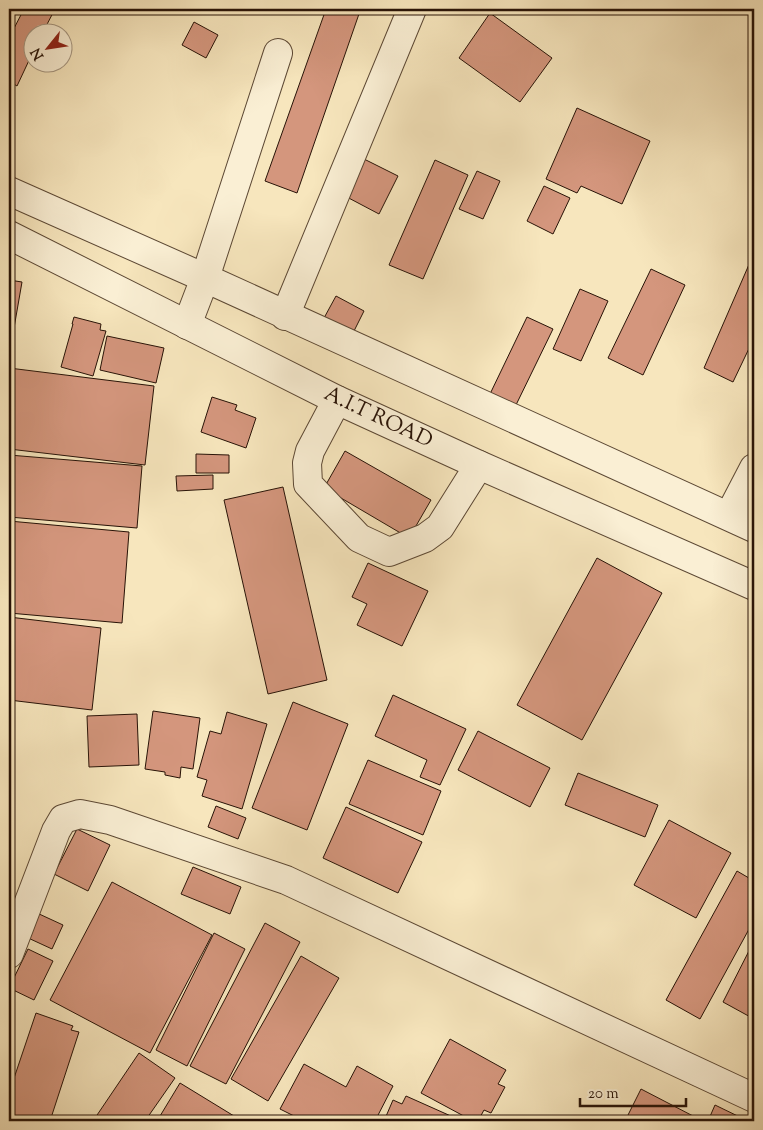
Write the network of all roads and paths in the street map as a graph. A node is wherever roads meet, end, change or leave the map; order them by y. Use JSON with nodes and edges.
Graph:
{"nodes":[{"id":1,"x":412,"y":9,"type":"edge"},
{"id":2,"x":278,"y":53,"type":"dead end"},
{"id":3,"x":9,"y":191,"type":"edge"},
{"id":4,"x":9,"y":235,"type":"edge"},
{"id":5,"x":205,"y":278,"type":"junction"},
{"id":6,"x":285,"y":316,"type":"junction"},
{"id":7,"x":187,"y":325,"type":"junction"},
{"id":8,"x":337,"y":400,"type":"junction"},
{"id":9,"x":479,"y":465,"type":"junction"},
{"id":10,"x":754,"y":468,"type":"edge"},
{"id":11,"x":729,"y":516,"type":"junction"},
{"id":12,"x":754,"y":528,"type":"edge"},
{"id":13,"x":754,"y":586,"type":"edge"},
{"id":14,"x":9,"y":954,"type":"edge"},
{"id":15,"x":754,"y":1098,"type":"edge"}],
"edges":[{"from":1,"to":6,"type":"street"},
{"from":2,"to":5,"type":"street"},
{"from":3,"to":5,"type":"street"},
{"from":4,"to":7,"type":"street","name":"A.I.T ROAD"},
{"from":5,"to":6,"type":"street"},
{"from":5,"to":7,"type":"street"},
{"from":6,"to":11,"type":"street"},
{"from":7,"to":8,"type":"street","name":"A.I.T ROAD"},
{"from":8,"to":9,"type":"street","name":"A.I.T ROAD"},
{"from":8,"to":9,"type":"street"},
{"from":9,"to":13,"type":"street","name":"A.I.T ROAD"},
{"from":10,"to":11,"type":"street"},
{"from":11,"to":12,"type":"street"},
{"from":14,"to":15,"type":"street"}]}
